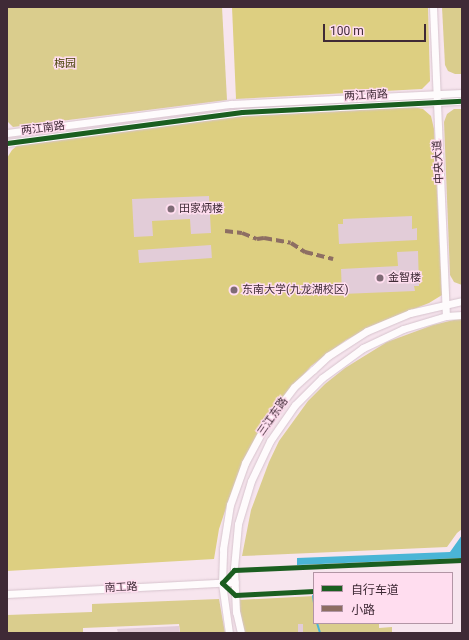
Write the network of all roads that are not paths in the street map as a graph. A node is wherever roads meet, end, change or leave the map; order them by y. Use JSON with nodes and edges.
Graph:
{"nodes":[{"id":1,"x":433,"y":7,"type":"edge"},
{"id":2,"x":462,"y":93,"type":"edge"},
{"id":3,"x":436,"y":94,"type":"junction"},
{"id":4,"x":462,"y":101,"type":"edge"},
{"id":5,"x":436,"y":102,"type":"junction"},
{"id":6,"x":7,"y":133,"type":"edge"},
{"id":7,"x":7,"y":143,"type":"edge"},
{"id":8,"x":462,"y":301,"type":"edge"},
{"id":9,"x":445,"y":304,"type":"junction"},
{"id":10,"x":462,"y":315,"type":"edge"},
{"id":11,"x":446,"y":316,"type":"junction"},
{"id":12,"x":234,"y":582,"type":"junction"},
{"id":13,"x":222,"y":583,"type":"junction"},
{"id":14,"x":7,"y":594,"type":"edge"},
{"id":15,"x":229,"y":633,"type":"edge"},
{"id":16,"x":241,"y":633,"type":"edge"}],
"edges":[{"from":1,"to":3,"type":"street","name":"中央大道"},
{"from":2,"to":3,"type":"street","name":"两江南路"},
{"from":3,"to":5,"type":"street","name":"中央大道"},
{"from":3,"to":6,"type":"street","name":"两江南路"},
{"from":4,"to":5,"type":"street","name":"两江南路"},
{"from":5,"to":7,"type":"street","name":"两江南路"},
{"from":5,"to":9,"type":"street","name":"中央大道"},
{"from":8,"to":9,"type":"street","name":"三江东路"},
{"from":9,"to":11,"type":"street","name":"中央大道"},
{"from":9,"to":13,"type":"street","name":"三江东路"},
{"from":10,"to":11,"type":"street","name":"三江东路"},
{"from":11,"to":12,"type":"street","name":"三江东路"},
{"from":12,"to":13,"type":"street","name":"南工路"},
{"from":12,"to":16,"type":"street","name":"三江东路"},
{"from":13,"to":14,"type":"street","name":"南工路"},
{"from":13,"to":15,"type":"street","name":"三江东路"}]}
